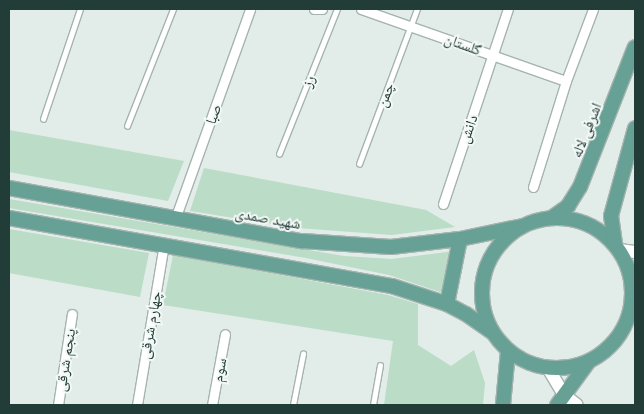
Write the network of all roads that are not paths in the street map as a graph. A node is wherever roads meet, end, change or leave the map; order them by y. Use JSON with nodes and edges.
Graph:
{"nodes":[{"id":1,"x":80,"y":9,"type":"edge"},
{"id":2,"x":173,"y":9,"type":"edge"},
{"id":3,"x":250,"y":9,"type":"edge"},
{"id":4,"x":314,"y":9,"type":"edge"},
{"id":5,"x":322,"y":9,"type":"edge"},
{"id":6,"x":337,"y":9,"type":"edge"},
{"id":7,"x":361,"y":9,"type":"edge"},
{"id":8,"x":417,"y":9,"type":"edge"},
{"id":9,"x":508,"y":9,"type":"edge"},
{"id":10,"x":593,"y":9,"type":"edge"},
{"id":11,"x":411,"y":26,"type":"junction"},
{"id":12,"x":635,"y":47,"type":"edge"},
{"id":13,"x":493,"y":55,"type":"junction"},
{"id":14,"x":566,"y":81,"type":"junction"},
{"id":15,"x":44,"y":119,"type":"dead end"},
{"id":16,"x":127,"y":126,"type":"dead end"},
{"id":17,"x":635,"y":128,"type":"edge"},
{"id":18,"x":279,"y":154,"type":"dead end"},
{"id":19,"x":359,"y":164,"type":"dead end"},
{"id":20,"x":533,"y":187,"type":"dead end"},
{"id":21,"x":9,"y":188,"type":"edge"},
{"id":22,"x":442,"y":204,"type":"dead end"},
{"id":23,"x":553,"y":217,"type":"junction"},
{"id":24,"x":9,"y":218,"type":"edge"},
{"id":25,"x":175,"y":219,"type":"junction"},
{"id":26,"x":524,"y":226,"type":"junction"},
{"id":27,"x":460,"y":239,"type":"junction"},
{"id":28,"x":164,"y":244,"type":"junction"},
{"id":29,"x":617,"y":247,"type":"junction"},
{"id":30,"x":635,"y":252,"type":"edge"},
{"id":31,"x":634,"y":289,"type":"edge"},
{"id":32,"x":447,"y":304,"type":"junction"},
{"id":33,"x":72,"y":314,"type":"dead end"},
{"id":34,"x":492,"y":332,"type":"junction"},
{"id":35,"x":225,"y":334,"type":"dead end"},
{"id":36,"x":508,"y":351,"type":"junction"},
{"id":37,"x":303,"y":354,"type":"dead end"},
{"id":38,"x":590,"y":360,"type":"junction"},
{"id":39,"x":380,"y":366,"type":"dead end"},
{"id":40,"x":548,"y":368,"type":"junction"},
{"id":41,"x":561,"y":400,"type":"edge"},
{"id":42,"x":58,"y":405,"type":"edge"},
{"id":43,"x":137,"y":405,"type":"edge"},
{"id":44,"x":212,"y":405,"type":"edge"},
{"id":45,"x":293,"y":405,"type":"edge"},
{"id":46,"x":373,"y":405,"type":"edge"},
{"id":47,"x":503,"y":405,"type":"edge"},
{"id":48,"x":577,"y":405,"type":"edge"}],
"edges":[{"from":1,"to":15,"type":"lane"},
{"from":2,"to":16,"type":"lane"},
{"from":3,"to":25,"type":"street","name":"صبا"},
{"from":4,"to":5,"type":"street"},
{"from":6,"to":18,"type":"lane","name":"رز"},
{"from":7,"to":11,"type":"street","name":"گلستان"},
{"from":8,"to":11,"type":"lane","name":"چمن"},
{"from":9,"to":13,"type":"street","name":"دانش"},
{"from":10,"to":14,"type":"street"},
{"from":11,"to":13,"type":"street","name":"گلستان"},
{"from":11,"to":19,"type":"lane","name":"چمن"},
{"from":12,"to":23,"type":"main road","name":"اشرفی لاله"},
{"from":13,"to":14,"type":"street","name":"گلستان"},
{"from":13,"to":22,"type":"street","name":"دانش"},
{"from":14,"to":20,"type":"street"},
{"from":17,"to":29,"type":"main road"},
{"from":21,"to":25,"type":"main road","name":"شهید صمدی"},
{"from":23,"to":26,"type":"main road"},
{"from":23,"to":29,"type":"main road"},
{"from":24,"to":28,"type":"main road"},
{"from":25,"to":27,"type":"main road","name":"شهید صمدی"},
{"from":26,"to":27,"type":"main road","name":"شهید صمدی"},
{"from":26,"to":34,"type":"main road"},
{"from":27,"to":32,"type":"main road"},
{"from":28,"to":32,"type":"main road"},
{"from":28,"to":43,"type":"street","name":"چهارم شرقی"},
{"from":29,"to":30,"type":"main road"},
{"from":29,"to":31,"type":"main road"},
{"from":31,"to":38,"type":"main road"},
{"from":32,"to":34,"type":"main road"},
{"from":33,"to":42,"type":"street","name":"پنجم شرقی"},
{"from":34,"to":36,"type":"main road"},
{"from":35,"to":44,"type":"street","name":"سوم"},
{"from":36,"to":40,"type":"main road"},
{"from":36,"to":47,"type":"main road"},
{"from":37,"to":45,"type":"lane"},
{"from":38,"to":40,"type":"main road"},
{"from":38,"to":41,"type":"main road"},
{"from":39,"to":46,"type":"lane"},
{"from":40,"to":41,"type":"main road"},
{"from":41,"to":48,"type":"main road"}]}
